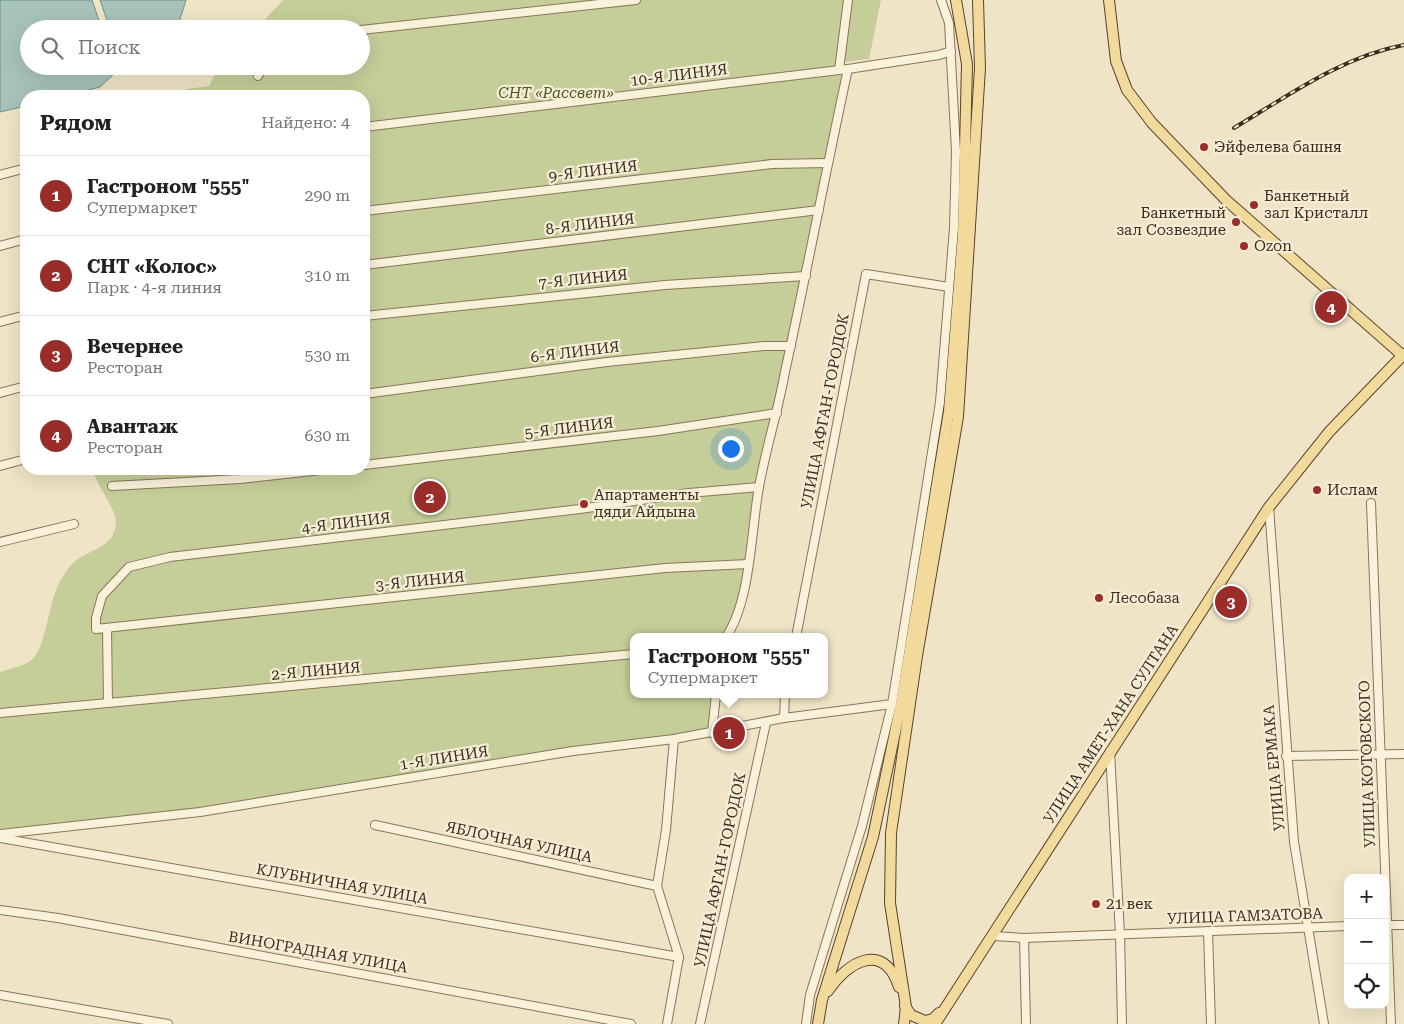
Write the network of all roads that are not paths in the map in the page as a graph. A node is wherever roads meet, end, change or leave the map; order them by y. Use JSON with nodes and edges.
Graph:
{"nodes":[{"id":1,"x":636,"y":0,"type":"edge"},
{"id":2,"x":848,"y":0,"type":"edge"},
{"id":3,"x":941,"y":0,"type":"edge"},
{"id":4,"x":956,"y":0,"type":"edge"},
{"id":5,"x":978,"y":0,"type":"edge"},
{"id":6,"x":1109,"y":0,"type":"edge"},
{"id":7,"x":370,"y":29,"type":"edge"},
{"id":8,"x":951,"y":52,"type":"junction"},
{"id":9,"x":848,"y":69,"type":"junction"},
{"id":10,"x":839,"y":70,"type":"junction"},
{"id":11,"x":370,"y":126,"type":"edge"},
{"id":12,"x":827,"y":163,"type":"junction"},
{"id":13,"x":20,"y":170,"type":"edge"},
{"id":14,"x":0,"y":175,"type":"edge"},
{"id":15,"x":370,"y":210,"type":"edge"},
{"id":16,"x":819,"y":210,"type":"junction"},
{"id":17,"x":20,"y":241,"type":"edge"},
{"id":18,"x":0,"y":246,"type":"edge"},
{"id":19,"x":370,"y":264,"type":"edge"},
{"id":20,"x":806,"y":276,"type":"junction"},
{"id":21,"x":949,"y":287,"type":"junction"},
{"id":22,"x":370,"y":315,"type":"edge"},
{"id":23,"x":20,"y":317,"type":"edge"},
{"id":24,"x":0,"y":322,"type":"edge"},
{"id":25,"x":791,"y":346,"type":"junction"},
{"id":26,"x":1403,"y":354,"type":"edge"},
{"id":27,"x":20,"y":388,"type":"edge"},
{"id":28,"x":0,"y":393,"type":"edge"},
{"id":29,"x":370,"y":393,"type":"edge"},
{"id":30,"x":777,"y":413,"type":"junction"},
{"id":31,"x":20,"y":461,"type":"edge"},
{"id":32,"x":370,"y":464,"type":"edge"},
{"id":33,"x":0,"y":466,"type":"edge"},
{"id":34,"x":270,"y":475,"type":"edge"},
{"id":35,"x":112,"y":486,"type":"dead end"},
{"id":36,"x":759,"y":487,"type":"junction"},
{"id":37,"x":1371,"y":503,"type":"dead end"},
{"id":38,"x":1269,"y":507,"type":"junction"},
{"id":39,"x":74,"y":524,"type":"dead end"},
{"id":40,"x":0,"y":542,"type":"edge"},
{"id":41,"x":748,"y":564,"type":"junction"},
{"id":42,"x":107,"y":628,"type":"junction"},
{"id":43,"x":96,"y":629,"type":"joint"},
{"id":44,"x":729,"y":633,"type":"edge"},
{"id":45,"x":797,"y":633,"type":"edge"},
{"id":46,"x":630,"y":654,"type":"edge"},
{"id":47,"x":716,"y":698,"type":"edge"},
{"id":48,"x":785,"y":698,"type":"edge"},
{"id":49,"x":108,"y":704,"type":"junction"},
{"id":50,"x":892,"y":704,"type":"junction"},
{"id":51,"x":0,"y":713,"type":"edge"},
{"id":52,"x":784,"y":718,"type":"junction"},
{"id":53,"x":766,"y":723,"type":"junction"},
{"id":54,"x":712,"y":733,"type":"junction"},
{"id":55,"x":674,"y":739,"type":"junction"},
{"id":56,"x":1110,"y":751,"type":"junction"},
{"id":57,"x":1404,"y":754,"type":"edge"},
{"id":58,"x":1381,"y":755,"type":"junction"},
{"id":59,"x":1286,"y":756,"type":"junction"},
{"id":60,"x":375,"y":825,"type":"dead end"},
{"id":61,"x":0,"y":834,"type":"edge"},
{"id":62,"x":0,"y":838,"type":"edge"},
{"id":63,"x":657,"y":886,"type":"junction"},
{"id":64,"x":0,"y":910,"type":"edge"},
{"id":65,"x":1386,"y":919,"type":"edge"},
{"id":66,"x":1404,"y":924,"type":"edge"},
{"id":67,"x":1389,"y":925,"type":"edge"},
{"id":68,"x":1344,"y":926,"type":"edge"},
{"id":69,"x":1308,"y":928,"type":"junction"},
{"id":70,"x":1208,"y":931,"type":"junction"},
{"id":71,"x":1120,"y":934,"type":"junction"},
{"id":72,"x":994,"y":936,"type":"junction"},
{"id":73,"x":1024,"y":938,"type":"junction"},
{"id":74,"x":679,"y":957,"type":"junction"},
{"id":75,"x":1388,"y":964,"type":"edge"},
{"id":76,"x":0,"y":995,"type":"edge"},
{"id":77,"x":822,"y":1000,"type":"junction"},
{"id":78,"x":948,"y":1003,"type":"junction"},
{"id":79,"x":906,"y":1007,"type":"junction"},
{"id":80,"x":168,"y":1024,"type":"edge"},
{"id":81,"x":631,"y":1024,"type":"edge"},
{"id":82,"x":667,"y":1024,"type":"edge"},
{"id":83,"x":700,"y":1024,"type":"edge"},
{"id":84,"x":806,"y":1024,"type":"edge"},
{"id":85,"x":818,"y":1024,"type":"edge"},
{"id":86,"x":904,"y":1024,"type":"edge"},
{"id":87,"x":935,"y":1024,"type":"edge"},
{"id":88,"x":1026,"y":1024,"type":"edge"},
{"id":89,"x":1122,"y":1024,"type":"edge"},
{"id":90,"x":1211,"y":1024,"type":"edge"},
{"id":91,"x":1324,"y":1024,"type":"edge"},
{"id":92,"x":1392,"y":1024,"type":"edge"}],
"edges":[{"from":1,"to":7,"type":"street"},
{"from":2,"to":10,"type":"street"},
{"from":3,"to":8,"type":"street"},
{"from":4,"to":77,"type":"main road"},
{"from":5,"to":79,"type":"main road"},
{"from":6,"to":26,"type":"main road"},
{"from":8,"to":9,"type":"street","name":"10-Я ЛИНИЯ"},
{"from":8,"to":21,"type":"street"},
{"from":9,"to":10,"type":"street","name":"10-Я ЛИНИЯ"},
{"from":9,"to":12,"type":"street"},
{"from":10,"to":11,"type":"street","name":"10-Я ЛИНИЯ"},
{"from":12,"to":15,"type":"street","name":"9-Я ЛИНИЯ"},
{"from":12,"to":16,"type":"street"},
{"from":13,"to":14,"type":"street"},
{"from":16,"to":19,"type":"street","name":"8-Я ЛИНИЯ"},
{"from":16,"to":20,"type":"street"},
{"from":17,"to":18,"type":"street"},
{"from":20,"to":22,"type":"street","name":"7-Я ЛИНИЯ"},
{"from":20,"to":25,"type":"street"},
{"from":21,"to":45,"type":"street","name":"УЛИЦА АФГАН-ГОРОДОК"},
{"from":21,"to":50,"type":"street"},
{"from":23,"to":24,"type":"street"},
{"from":25,"to":29,"type":"street","name":"6-Я ЛИНИЯ"},
{"from":25,"to":30,"type":"street"},
{"from":26,"to":38,"type":"main road","name":"УЛИЦА АМЕТ-ХАНА СУЛТАНА"},
{"from":27,"to":28,"type":"street"},
{"from":30,"to":32,"type":"street","name":"5-Я ЛИНИЯ"},
{"from":30,"to":36,"type":"street"},
{"from":31,"to":33,"type":"street"},
{"from":34,"to":35,"type":"street"},
{"from":36,"to":41,"type":"street"},
{"from":36,"to":43,"type":"street","name":"4-Я ЛИНИЯ"},
{"from":37,"to":58,"type":"street","name":"УЛИЦА КОТОВСКОГО"},
{"from":38,"to":56,"type":"main road","name":"УЛИЦА АМЕТ-ХАНА СУЛТАНА"},
{"from":38,"to":59,"type":"street","name":"УЛИЦА ЕРМАКА"},
{"from":39,"to":40,"type":"street"},
{"from":41,"to":42,"type":"street","name":"3-Я ЛИНИЯ"},
{"from":41,"to":44,"type":"street"},
{"from":42,"to":43,"type":"street","name":"3-Я ЛИНИЯ"},
{"from":42,"to":49,"type":"street"},
{"from":46,"to":49,"type":"street","name":"2-Я ЛИНИЯ"},
{"from":47,"to":54,"type":"street"},
{"from":48,"to":52,"type":"street"},
{"from":49,"to":51,"type":"street","name":"2-Я ЛИНИЯ"},
{"from":50,"to":52,"type":"street","name":"1-Я ЛИНИЯ"},
{"from":50,"to":84,"type":"street"},
{"from":52,"to":53,"type":"street","name":"1-Я ЛИНИЯ"},
{"from":53,"to":54,"type":"street","name":"1-Я ЛИНИЯ"},
{"from":53,"to":83,"type":"street","name":"УЛИЦА АФГАН-ГОРОДОК"},
{"from":54,"to":55,"type":"street","name":"1-Я ЛИНИЯ"},
{"from":55,"to":61,"type":"street","name":"1-Я ЛИНИЯ"},
{"from":55,"to":63,"type":"street"},
{"from":56,"to":71,"type":"street"},
{"from":56,"to":72,"type":"main road","name":"УЛИЦА АМЕТ-ХАНА СУЛТАНА"},
{"from":57,"to":58,"type":"street"},
{"from":58,"to":59,"type":"street"},
{"from":58,"to":65,"type":"street","name":"УЛИЦА КОТОВСКОГО"},
{"from":59,"to":69,"type":"street","name":"УЛИЦА ЕРМАКА"},
{"from":60,"to":63,"type":"street","name":"ЯБЛОЧНАЯ УЛИЦА"},
{"from":62,"to":74,"type":"street","name":"КЛУБНИЧНАЯ УЛИЦА"},
{"from":63,"to":74,"type":"street"},
{"from":64,"to":81,"type":"street","name":"ВИНОГРАДНАЯ УЛИЦА"},
{"from":66,"to":67,"type":"street"},
{"from":68,"to":69,"type":"street","name":"УЛИЦА ГАМЗАТОВА"},
{"from":69,"to":70,"type":"street","name":"УЛИЦА ГАМЗАТОВА"},
{"from":69,"to":91,"type":"street","name":"УЛИЦА ЕРМАКА"},
{"from":70,"to":71,"type":"street","name":"УЛИЦА ГАМЗАТОВА"},
{"from":70,"to":90,"type":"street"},
{"from":71,"to":73,"type":"street","name":"УЛИЦА ГАМЗАТОВА"},
{"from":71,"to":89,"type":"street"},
{"from":72,"to":73,"type":"street","name":"УЛИЦА ГАМЗАТОВА"},
{"from":72,"to":78,"type":"main road","name":"УЛИЦА АМЕТ-ХАНА СУЛТАНА"},
{"from":73,"to":88,"type":"street"},
{"from":74,"to":82,"type":"street"},
{"from":75,"to":92,"type":"street","name":"УЛИЦА КОТОВСКОГО"},
{"from":76,"to":80,"type":"street"},
{"from":77,"to":79,"type":"main road"},
{"from":77,"to":85,"type":"main road"},
{"from":78,"to":79,"type":"main road"},
{"from":78,"to":87,"type":"main road"},
{"from":79,"to":86,"type":"main road"}]}
